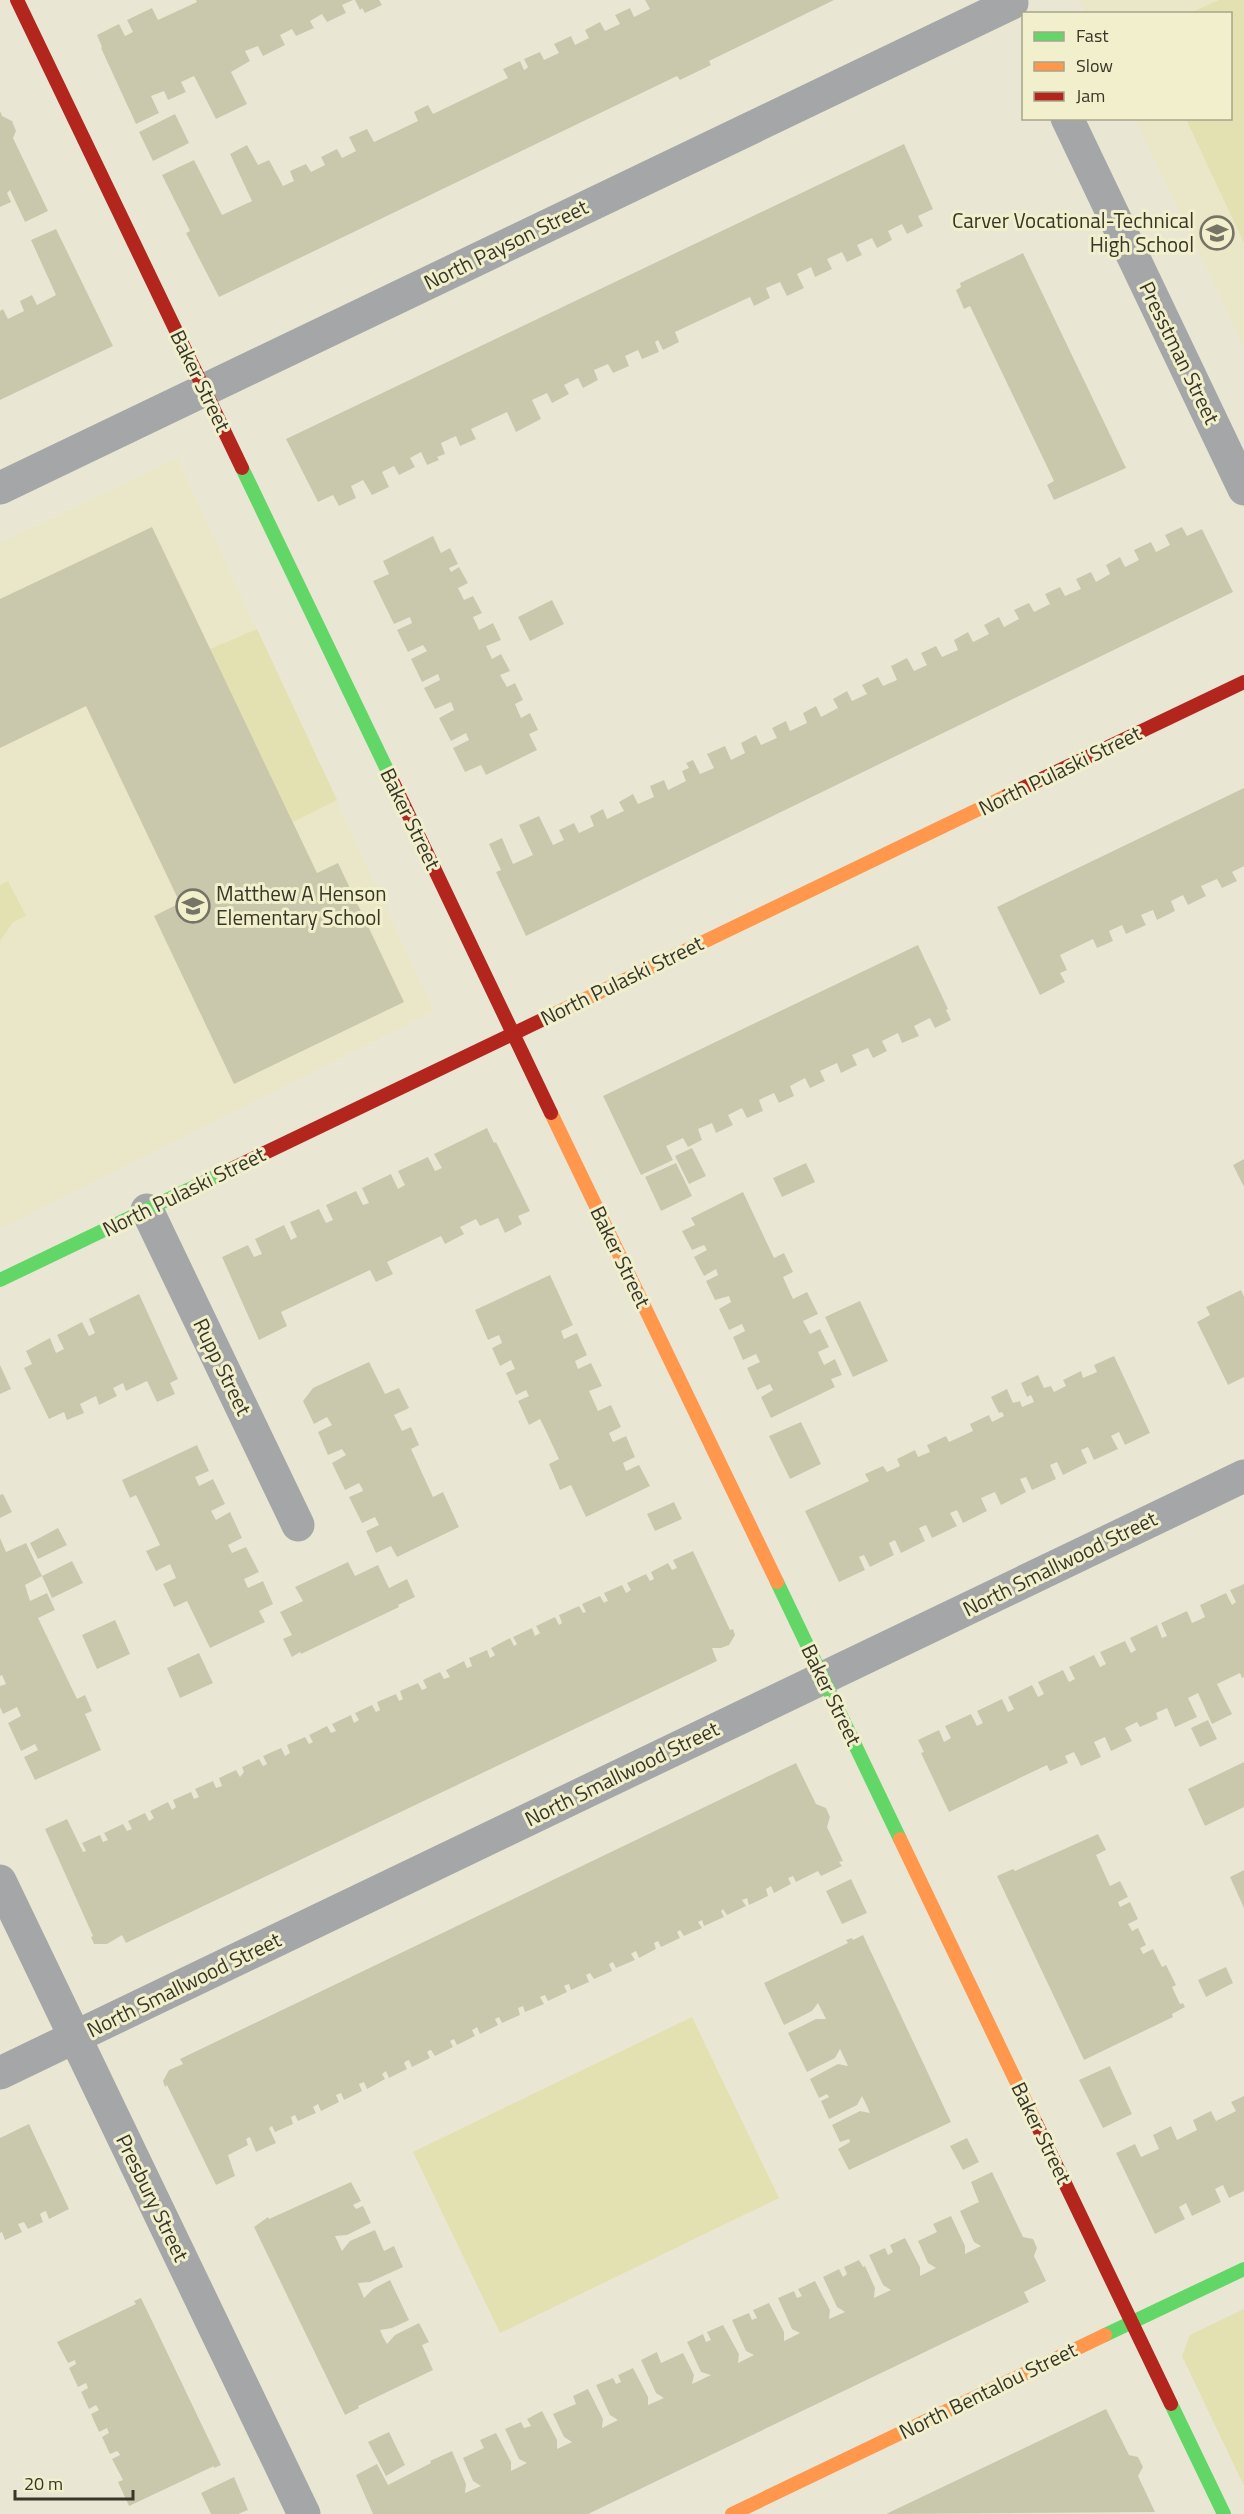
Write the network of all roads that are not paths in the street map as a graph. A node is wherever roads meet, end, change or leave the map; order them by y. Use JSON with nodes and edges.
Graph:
{"nodes":[{"id":1,"x":17,"y":0,"type":"edge"},
{"id":2,"x":1016,"y":10,"type":"edge"},
{"id":3,"x":1068,"y":120,"type":"edge"},
{"id":4,"x":204,"y":389,"type":"junction"},
{"id":5,"x":0,"y":488,"type":"edge"},
{"id":6,"x":1244,"y":489,"type":"edge"},
{"id":7,"x":1244,"y":682,"type":"edge"},
{"id":8,"x":513,"y":1033,"type":"junction"},
{"id":9,"x":147,"y":1210,"type":"junction"},
{"id":10,"x":0,"y":1280,"type":"edge"},
{"id":11,"x":1244,"y":1476,"type":"edge"},
{"id":12,"x":298,"y":1525,"type":"dead end"},
{"id":13,"x":823,"y":1678,"type":"junction"},
{"id":14,"x":0,"y":1881,"type":"edge"},
{"id":15,"x":74,"y":2037,"type":"junction"},
{"id":16,"x":0,"y":2073,"type":"edge"},
{"id":17,"x":1244,"y":2269,"type":"edge"},
{"id":18,"x":1132,"y":2323,"type":"junction"},
{"id":19,"x":304,"y":2514,"type":"edge"},
{"id":20,"x":732,"y":2514,"type":"edge"},
{"id":21,"x":1224,"y":2514,"type":"edge"}],
"edges":[{"from":1,"to":4,"type":"street","name":"Baker Street"},
{"from":2,"to":4,"type":"street","name":"North Payson Street"},
{"from":3,"to":6,"type":"street","name":"Presstman Street"},
{"from":4,"to":5,"type":"street","name":"North Payson Street"},
{"from":4,"to":8,"type":"street","name":"Baker Street"},
{"from":7,"to":8,"type":"street","name":"North Pulaski Street"},
{"from":8,"to":9,"type":"street","name":"North Pulaski Street"},
{"from":8,"to":13,"type":"street","name":"Baker Street"},
{"from":9,"to":10,"type":"street","name":"North Pulaski Street"},
{"from":9,"to":12,"type":"street","name":"Rupp Street"},
{"from":11,"to":13,"type":"street","name":"North Smallwood Street"},
{"from":13,"to":15,"type":"street","name":"North Smallwood Street"},
{"from":13,"to":18,"type":"street","name":"Baker Street"},
{"from":14,"to":15,"type":"street","name":"Presbury Street"},
{"from":15,"to":16,"type":"street","name":"North Smallwood Street"},
{"from":15,"to":19,"type":"street","name":"Presbury Street"},
{"from":17,"to":18,"type":"street","name":"North Bentalou Street"},
{"from":18,"to":20,"type":"street","name":"North Bentalou Street"},
{"from":18,"to":21,"type":"street","name":"Baker Street"}]}
